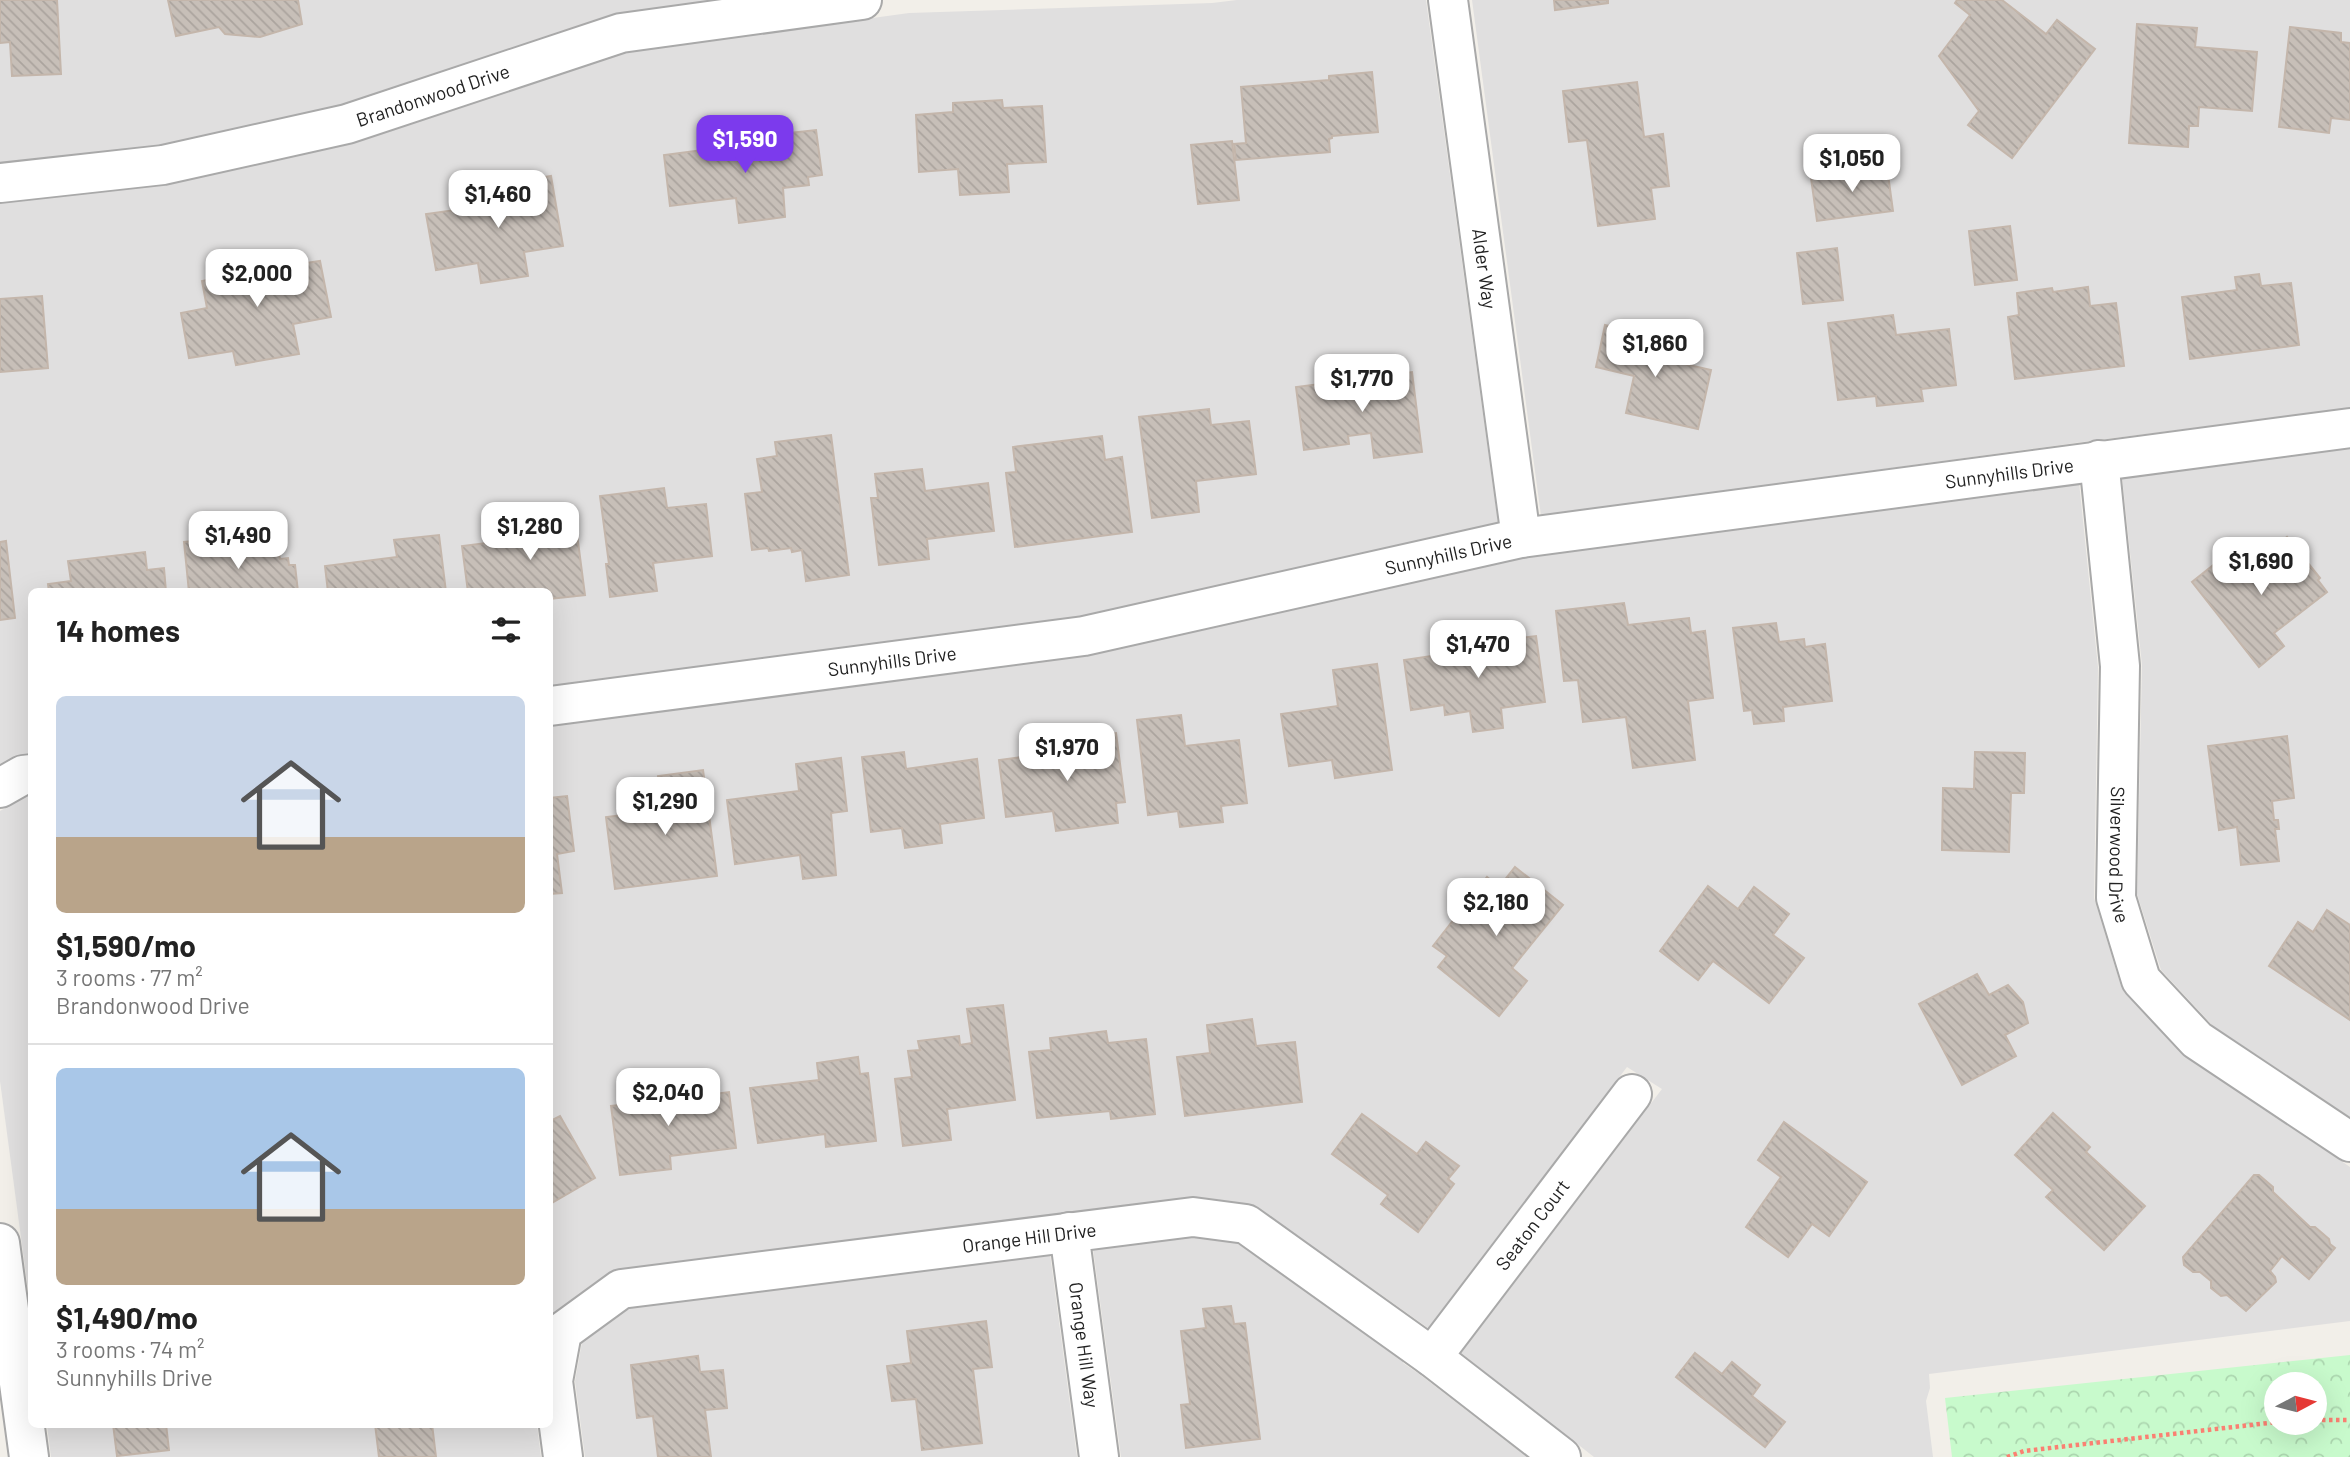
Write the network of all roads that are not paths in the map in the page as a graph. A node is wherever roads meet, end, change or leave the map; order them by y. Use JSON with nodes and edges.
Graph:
{"nodes":[{"id":1,"x":862,"y":0,"type":"edge"},
{"id":2,"x":1448,"y":0,"type":"edge"},
{"id":3,"x":0,"y":183,"type":"edge"},
{"id":4,"x":2350,"y":428,"type":"edge"},
{"id":5,"x":2099,"y":460,"type":"junction"},
{"id":6,"x":1521,"y":538,"type":"junction"},
{"id":7,"x":553,"y":706,"type":"edge"},
{"id":8,"x":28,"y":774,"type":"edge"},
{"id":9,"x":0,"y":788,"type":"edge"},
{"id":10,"x":1633,"y":1094,"type":"dead end"},
{"id":11,"x":2350,"y":1142,"type":"edge"},
{"id":12,"x":1069,"y":1232,"type":"junction"},
{"id":13,"x":0,"y":1242,"type":"edge"},
{"id":14,"x":1432,"y":1357,"type":"junction"},
{"id":15,"x":29,"y":1457,"type":"edge"},
{"id":16,"x":563,"y":1457,"type":"edge"},
{"id":17,"x":1099,"y":1457,"type":"edge"},
{"id":18,"x":1561,"y":1457,"type":"edge"}],
"edges":[{"from":1,"to":3,"type":"street","name":"Brandonwood Drive"},
{"from":2,"to":6,"type":"street","name":"Alder Way"},
{"from":4,"to":5,"type":"street","name":"Sunnyhills Drive"},
{"from":5,"to":6,"type":"street","name":"Sunnyhills Drive"},
{"from":5,"to":11,"type":"street","name":"Silverwood Drive"},
{"from":6,"to":7,"type":"street","name":"Sunnyhills Drive"},
{"from":8,"to":9,"type":"street"},
{"from":10,"to":14,"type":"street","name":"Seaton Court"},
{"from":12,"to":14,"type":"street","name":"Orange Hill Drive"},
{"from":12,"to":16,"type":"street","name":"Orange Hill Drive"},
{"from":12,"to":17,"type":"street","name":"Orange Hill Way"},
{"from":13,"to":15,"type":"street"},
{"from":14,"to":18,"type":"street","name":"Orange Hill Drive"}]}
